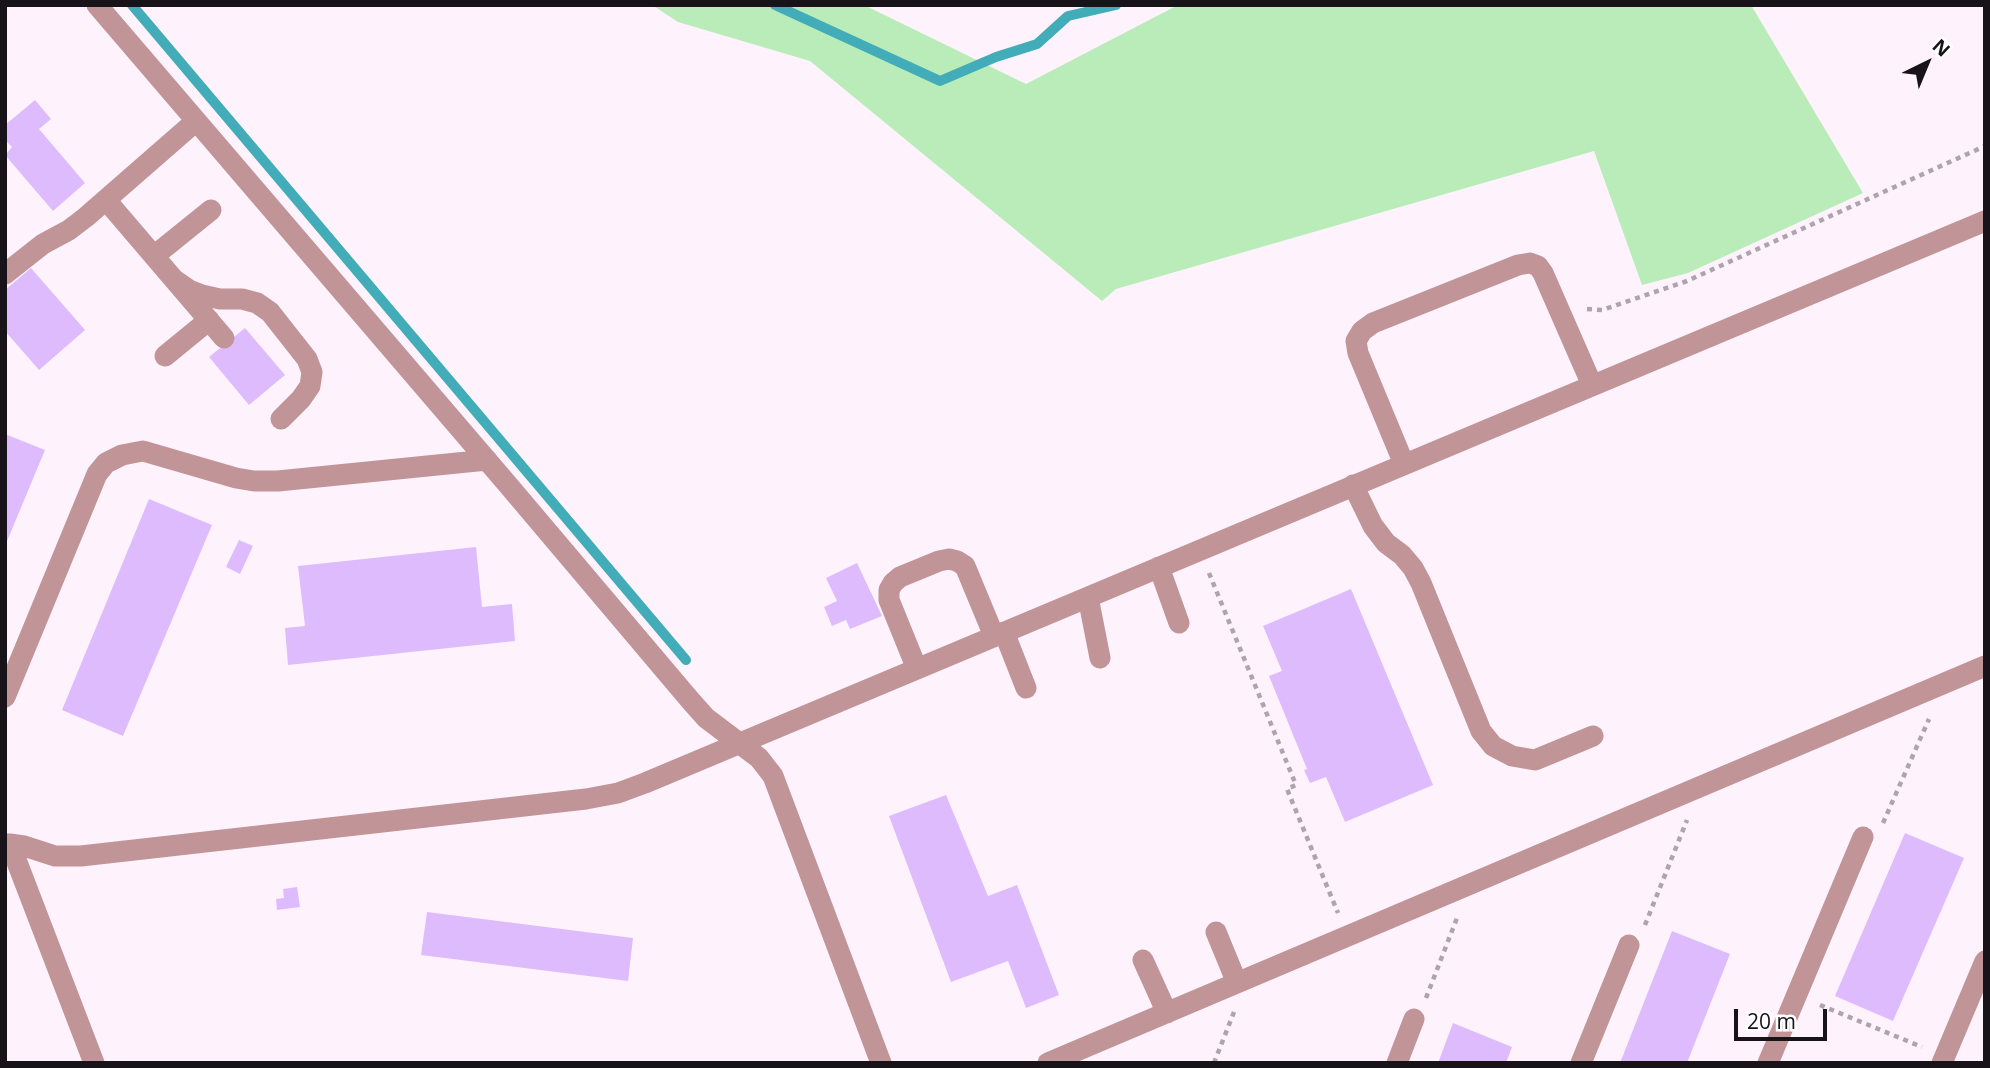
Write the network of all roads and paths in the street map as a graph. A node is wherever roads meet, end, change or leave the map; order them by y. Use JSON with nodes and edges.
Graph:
{"nodes":[{"id":1,"x":97,"y":5,"type":"edge"},
{"id":2,"x":196,"y":121,"type":"junction"},
{"id":3,"x":1985,"y":146,"type":"edge"},
{"id":4,"x":106,"y":200,"type":"junction"},
{"id":5,"x":211,"y":210,"type":"dead end"},
{"id":6,"x":1985,"y":221,"type":"edge"},
{"id":7,"x":154,"y":256,"type":"junction"},
{"id":8,"x":5,"y":274,"type":"edge"},
{"id":9,"x":176,"y":281,"type":"junction"},
{"id":10,"x":1580,"y":305,"type":"dead end"},
{"id":11,"x":209,"y":320,"type":"junction"},
{"id":12,"x":225,"y":338,"type":"dead end"},
{"id":13,"x":165,"y":356,"type":"dead end"},
{"id":14,"x":1592,"y":385,"type":"junction"},
{"id":15,"x":281,"y":419,"type":"dead end"},
{"id":16,"x":487,"y":460,"type":"junction"},
{"id":17,"x":1404,"y":464,"type":"junction"},
{"id":18,"x":1353,"y":485,"type":"junction"},
{"id":19,"x":1200,"y":550,"type":"junction"},
{"id":20,"x":1159,"y":567,"type":"junction"},
{"id":21,"x":1087,"y":597,"type":"junction"},
{"id":22,"x":1179,"y":623,"type":"dead end"},
{"id":23,"x":999,"y":634,"type":"junction"},
{"id":24,"x":1100,"y":658,"type":"dead end"},
{"id":25,"x":1985,"y":666,"type":"edge"},
{"id":26,"x":917,"y":669,"type":"junction"},
{"id":27,"x":1945,"y":682,"type":"junction"},
{"id":28,"x":1026,"y":688,"type":"dead end"},
{"id":29,"x":5,"y":697,"type":"edge"},
{"id":30,"x":1593,"y":736,"type":"dead end"},
{"id":31,"x":741,"y":743,"type":"junction"},
{"id":32,"x":1701,"y":787,"type":"junction"},
{"id":33,"x":1863,"y":837,"type":"joint"},
{"id":34,"x":8,"y":844,"type":"edge"},
{"id":35,"x":1470,"y":885,"type":"junction"},
{"id":36,"x":1216,"y":932,"type":"dead end"},
{"id":37,"x":1348,"y":936,"type":"junction"},
{"id":38,"x":1629,"y":945,"type":"joint"},
{"id":39,"x":1143,"y":960,"type":"dead end"},
{"id":40,"x":1985,"y":961,"type":"edge"},
{"id":41,"x":1242,"y":981,"type":"junction"},
{"id":42,"x":1797,"y":995,"type":"junction"},
{"id":43,"x":1167,"y":1013,"type":"junction"},
{"id":44,"x":1414,"y":1019,"type":"joint"},
{"id":45,"x":1943,"y":1060,"type":"edge"},
{"id":46,"x":94,"y":1063,"type":"edge"},
{"id":47,"x":881,"y":1063,"type":"edge"},
{"id":48,"x":1048,"y":1063,"type":"edge"},
{"id":49,"x":1214,"y":1063,"type":"edge"},
{"id":50,"x":1397,"y":1063,"type":"edge"},
{"id":51,"x":1581,"y":1063,"type":"edge"},
{"id":52,"x":1768,"y":1063,"type":"edge"}],
"edges":[{"from":1,"to":2,"type":"lane"},
{"from":2,"to":4,"type":"lane"},
{"from":2,"to":16,"type":"lane"},
{"from":3,"to":10,"type":"path"},
{"from":4,"to":7,"type":"lane"},
{"from":4,"to":8,"type":"lane"},
{"from":5,"to":7,"type":"lane"},
{"from":6,"to":14,"type":"lane"},
{"from":7,"to":9,"type":"lane"},
{"from":9,"to":11,"type":"lane"},
{"from":9,"to":15,"type":"lane"},
{"from":11,"to":12,"type":"lane"},
{"from":11,"to":13,"type":"lane"},
{"from":14,"to":17,"type":"lane"},
{"from":14,"to":17,"type":"lane"},
{"from":16,"to":29,"type":"lane"},
{"from":16,"to":31,"type":"lane"},
{"from":17,"to":18,"type":"lane"},
{"from":18,"to":19,"type":"lane"},
{"from":18,"to":30,"type":"lane"},
{"from":19,"to":20,"type":"lane"},
{"from":19,"to":37,"type":"path"},
{"from":20,"to":21,"type":"lane"},
{"from":20,"to":22,"type":"lane"},
{"from":21,"to":23,"type":"lane"},
{"from":21,"to":24,"type":"lane"},
{"from":23,"to":26,"type":"lane"},
{"from":23,"to":26,"type":"lane"},
{"from":23,"to":28,"type":"lane"},
{"from":25,"to":27,"type":"lane"},
{"from":26,"to":31,"type":"lane"},
{"from":27,"to":32,"type":"lane"},
{"from":27,"to":33,"type":"path"},
{"from":31,"to":34,"type":"lane"},
{"from":31,"to":47,"type":"lane"},
{"from":32,"to":35,"type":"lane"},
{"from":32,"to":38,"type":"path"},
{"from":33,"to":42,"type":"lane"},
{"from":34,"to":46,"type":"lane"},
{"from":35,"to":37,"type":"lane"},
{"from":35,"to":44,"type":"path"},
{"from":36,"to":41,"type":"lane"},
{"from":37,"to":41,"type":"lane"},
{"from":38,"to":51,"type":"lane"},
{"from":39,"to":43,"type":"lane"},
{"from":40,"to":45,"type":"lane"},
{"from":41,"to":43,"type":"lane"},
{"from":41,"to":49,"type":"path"},
{"from":42,"to":45,"type":"path"},
{"from":42,"to":52,"type":"lane"},
{"from":43,"to":48,"type":"lane"},
{"from":44,"to":50,"type":"lane"}]}
